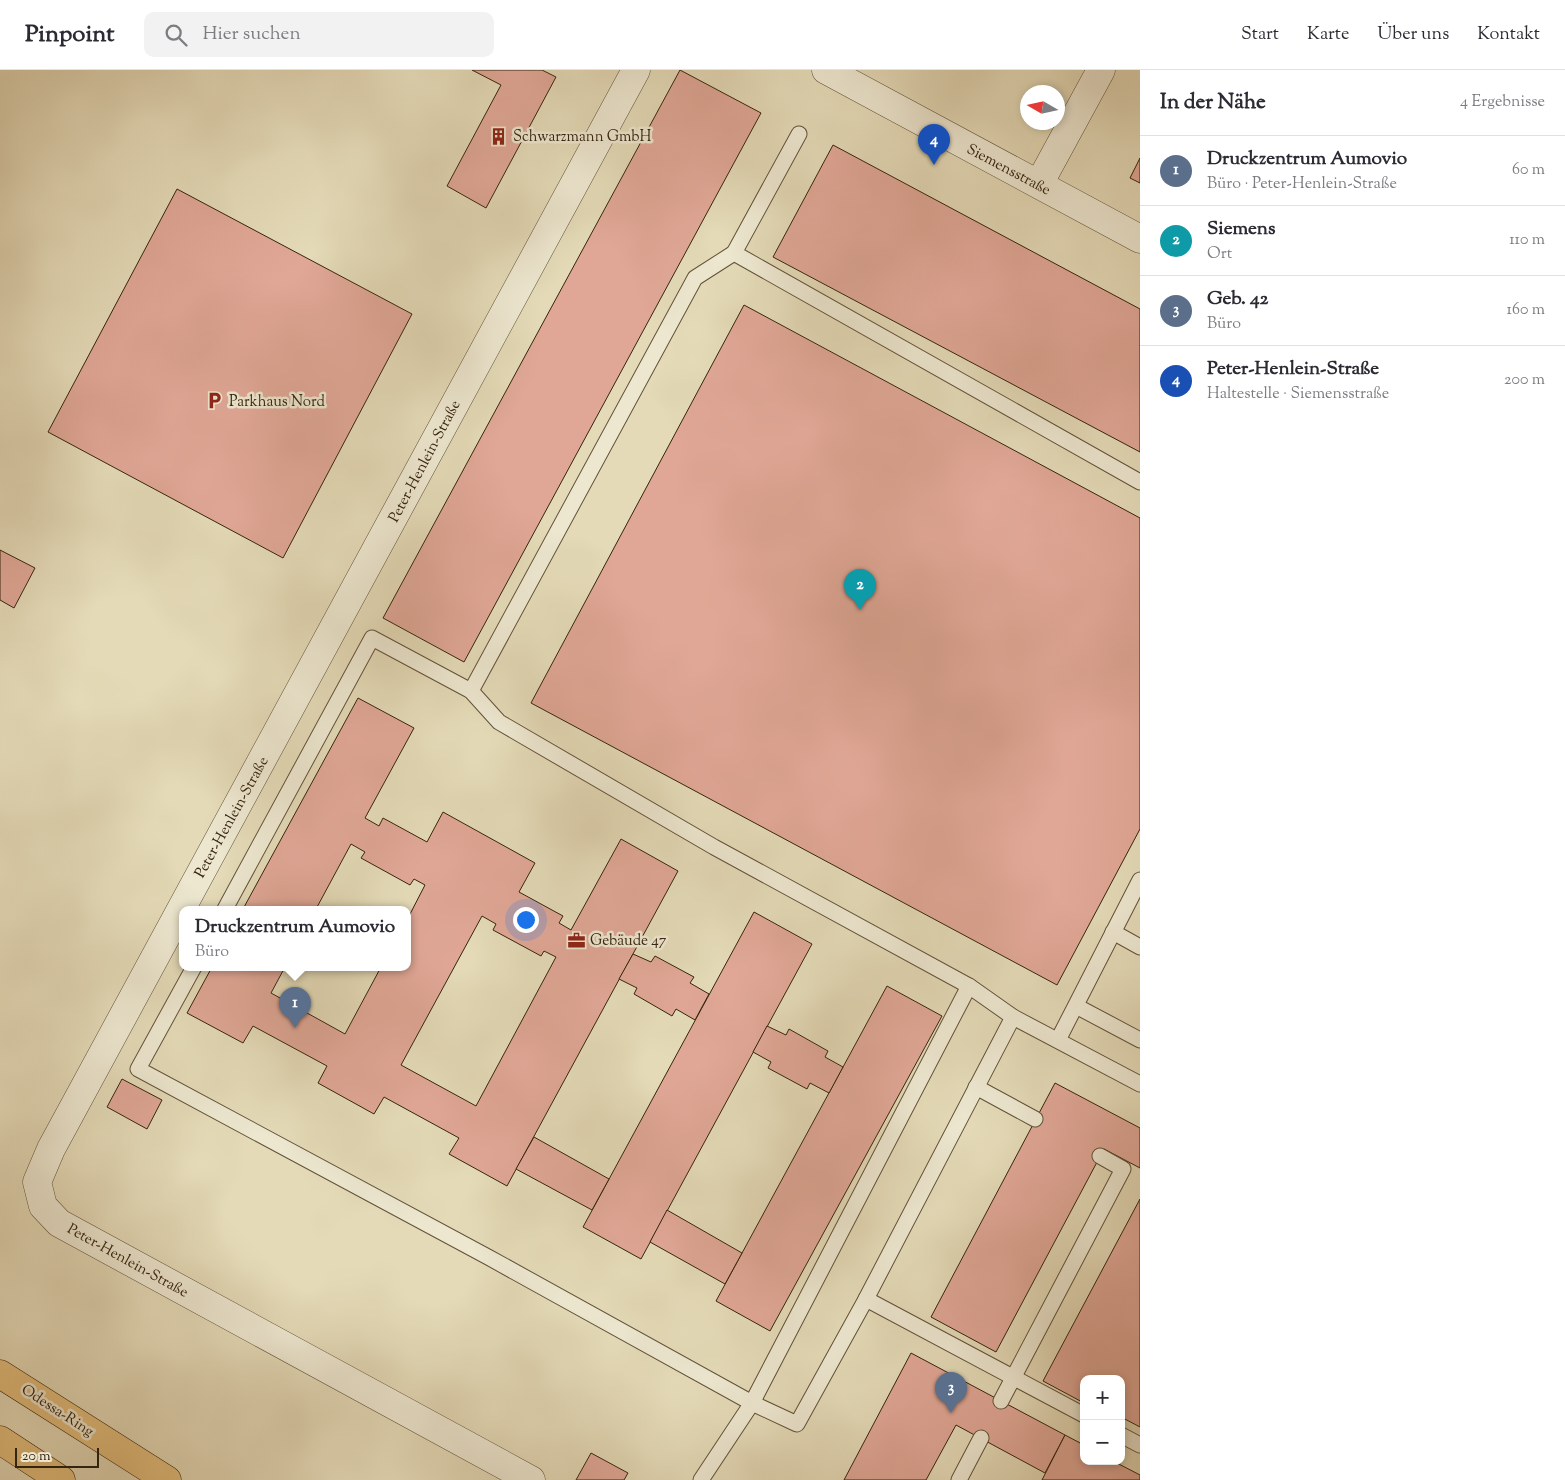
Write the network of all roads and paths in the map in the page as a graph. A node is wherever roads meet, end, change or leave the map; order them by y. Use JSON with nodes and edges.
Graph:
{"nodes":[{"id":1,"x":636,"y":70,"type":"edge"},
{"id":2,"x":826,"y":70,"type":"edge"},
{"id":3,"x":1101,"y":70,"type":"edge"},
{"id":4,"x":799,"y":134,"type":"dead end"},
{"id":5,"x":1039,"y":184,"type":"junction"},
{"id":6,"x":1140,"y":239,"type":"edge"},
{"id":7,"x":734,"y":252,"type":"junction"},
{"id":8,"x":1140,"y":482,"type":"edge"},
{"id":9,"x":471,"y":691,"type":"junction"},
{"id":10,"x":1140,"y":880,"type":"edge"},
{"id":11,"x":183,"y":906,"type":"edge"},
{"id":12,"x":227,"y":906,"type":"edge"},
{"id":13,"x":179,"y":914,"type":"edge"},
{"id":14,"x":1113,"y":932,"type":"junction"},
{"id":15,"x":1140,"y":947,"type":"edge"},
{"id":16,"x":192,"y":971,"type":"edge"},
{"id":17,"x":969,"y":986,"type":"junction"},
{"id":18,"x":1076,"y":1006,"type":"junction"},
{"id":19,"x":1013,"y":1017,"type":"junction"},
{"id":20,"x":1058,"y":1040,"type":"junction"},
{"id":21,"x":1140,"y":1040,"type":"edge"},
{"id":22,"x":1140,"y":1084,"type":"edge"},
{"id":23,"x":976,"y":1087,"type":"junction"},
{"id":24,"x":1035,"y":1120,"type":"dead end"},
{"id":25,"x":1100,"y":1156,"type":"dead end"},
{"id":26,"x":866,"y":1299,"type":"junction"},
{"id":27,"x":2,"y":1375,"type":"edge"},
{"id":28,"x":1013,"y":1377,"type":"junction"},
{"id":29,"x":1001,"y":1401,"type":"dead end"},
{"id":30,"x":752,"y":1403,"type":"junction"},
{"id":31,"x":1080,"y":1413,"type":"edge"},
{"id":32,"x":1125,"y":1437,"type":"edge"},
{"id":33,"x":981,"y":1438,"type":"dead end"},
{"id":34,"x":0,"y":1440,"type":"edge"},
{"id":35,"x":1140,"y":1445,"type":"edge"},
{"id":36,"x":61,"y":1480,"type":"edge"},
{"id":37,"x":167,"y":1480,"type":"edge"},
{"id":38,"x":531,"y":1480,"type":"edge"},
{"id":39,"x":701,"y":1480,"type":"edge"},
{"id":40,"x":959,"y":1480,"type":"edge"}],
"edges":[{"from":1,"to":11,"type":"street","name":"Peter-Henlein-Straße"},
{"from":2,"to":5,"type":"street","name":"Siemensstraße"},
{"from":3,"to":5,"type":"street"},
{"from":4,"to":7,"type":"lane"},
{"from":5,"to":6,"type":"street","name":"Siemensstraße"},
{"from":7,"to":8,"type":"lane"},
{"from":7,"to":9,"type":"lane"},
{"from":9,"to":12,"type":"lane"},
{"from":9,"to":17,"type":"lane"},
{"from":10,"to":14,"type":"lane"},
{"from":13,"to":38,"type":"street","name":"Peter-Henlein-Straße"},
{"from":14,"to":15,"type":"lane"},
{"from":14,"to":18,"type":"lane"},
{"from":16,"to":30,"type":"lane"},
{"from":17,"to":19,"type":"lane"},
{"from":17,"to":30,"type":"lane"},
{"from":18,"to":20,"type":"lane"},
{"from":18,"to":21,"type":"lane"},
{"from":19,"to":20,"type":"lane"},
{"from":19,"to":23,"type":"lane"},
{"from":20,"to":22,"type":"lane"},
{"from":23,"to":24,"type":"lane"},
{"from":23,"to":26,"type":"lane"},
{"from":25,"to":28,"type":"lane"},
{"from":26,"to":28,"type":"lane"},
{"from":26,"to":30,"type":"lane"},
{"from":27,"to":37,"type":"highway","name":"Odessa-Ring"},
{"from":28,"to":29,"type":"lane"},
{"from":28,"to":31,"type":"lane"},
{"from":30,"to":39,"type":"lane"},
{"from":32,"to":35,"type":"lane"},
{"from":33,"to":40,"type":"lane"},
{"from":34,"to":36,"type":"highway"}]}
